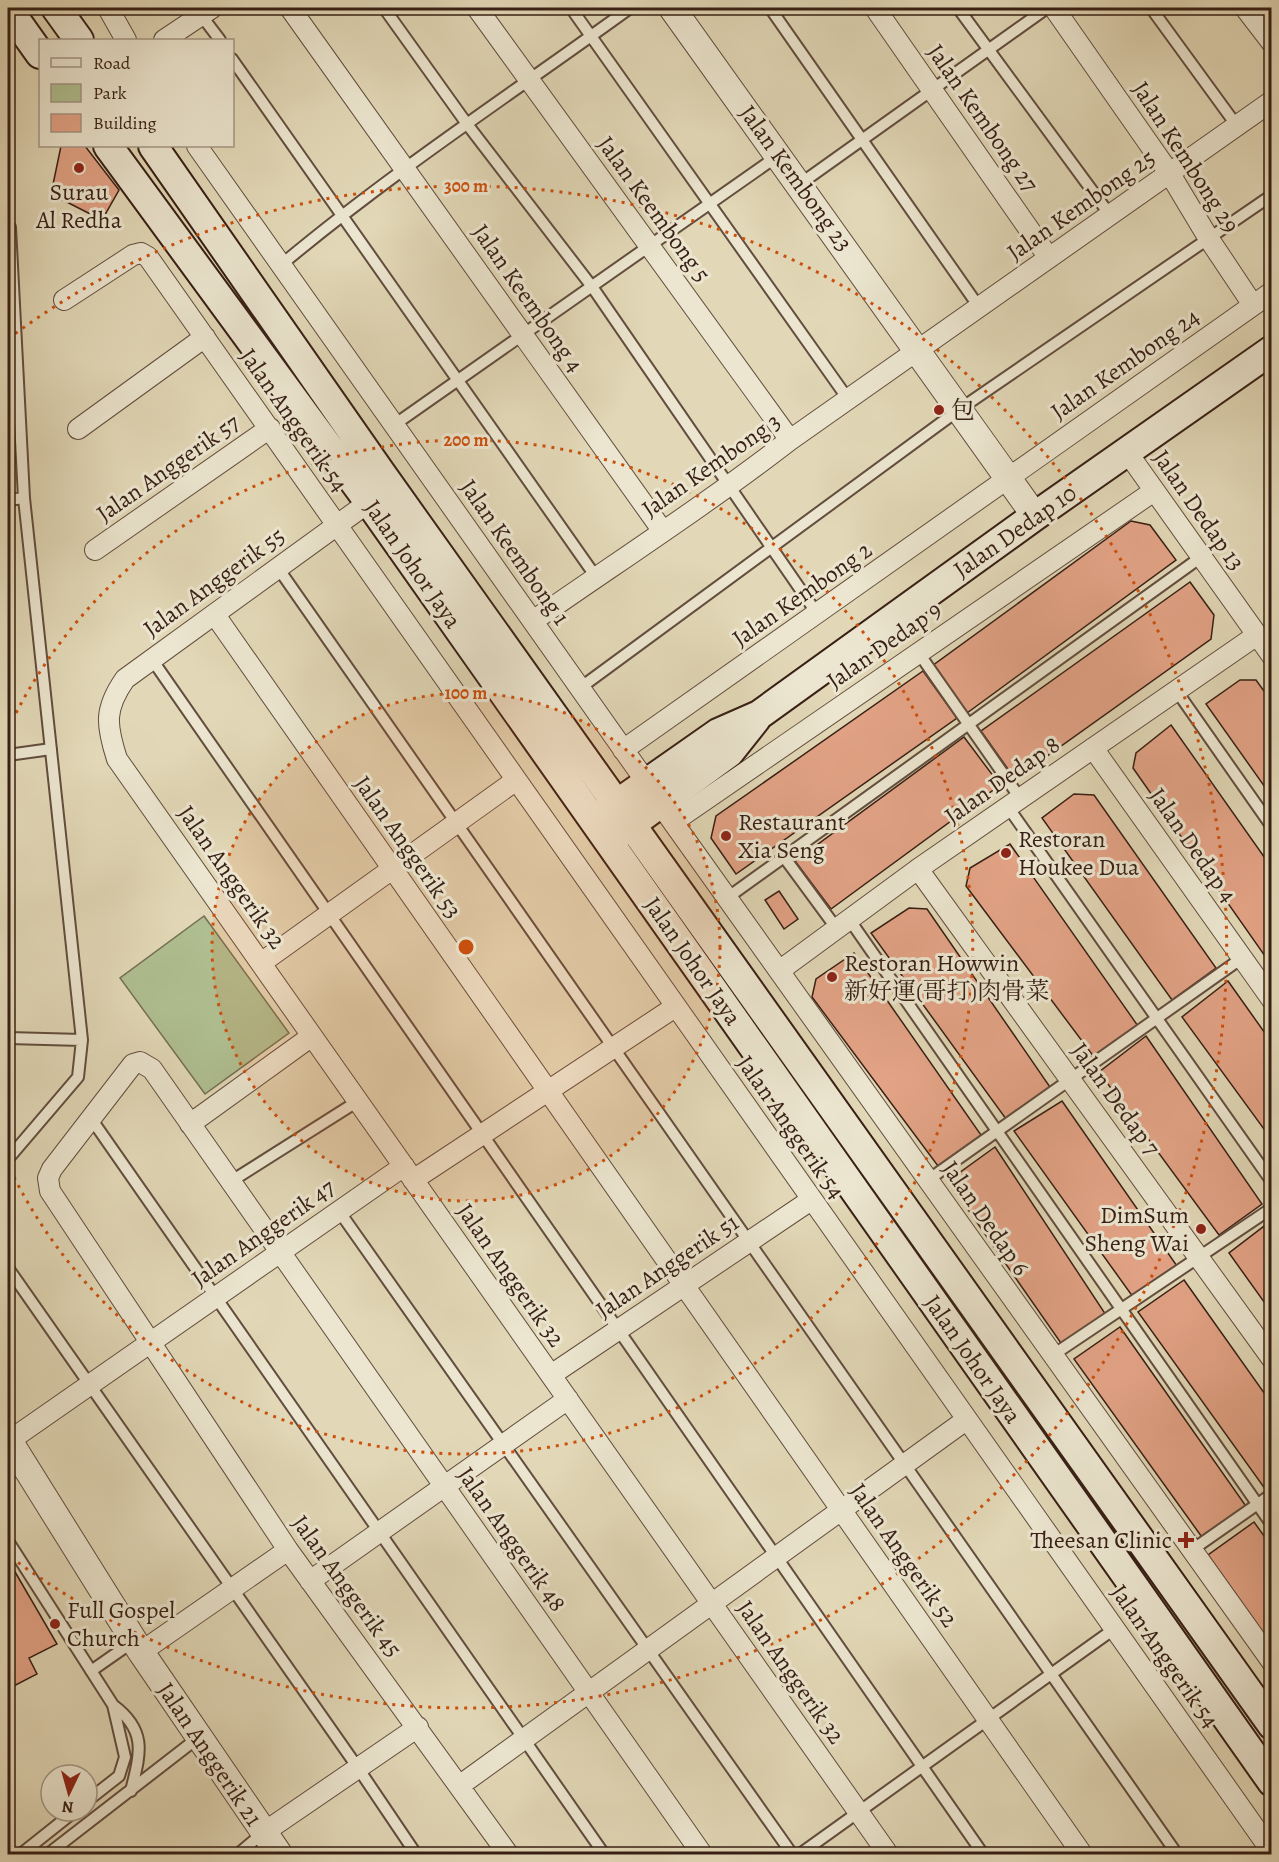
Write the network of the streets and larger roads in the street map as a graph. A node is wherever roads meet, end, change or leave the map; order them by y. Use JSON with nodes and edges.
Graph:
{"nodes":[{"id":1,"x":56,"y":8,"type":"edge"},
{"id":2,"x":108,"y":8,"type":"edge"},
{"id":3,"x":290,"y":8,"type":"edge"},
{"id":4,"x":477,"y":8,"type":"edge"},
{"id":5,"x":876,"y":8,"type":"edge"},
{"id":6,"x":1054,"y":8,"type":"edge"},
{"id":7,"x":1245,"y":8,"type":"edge"},
{"id":8,"x":8,"y":9,"type":"edge"},
{"id":9,"x":676,"y":9,"type":"edge"},
{"id":10,"x":206,"y":11,"type":"edge"},
{"id":11,"x":78,"y":39,"type":"edge"},
{"id":12,"x":125,"y":39,"type":"edge"},
{"id":13,"x":165,"y":39,"type":"edge"},
{"id":14,"x":1272,"y":43,"type":"edge"},
{"id":15,"x":39,"y":53,"type":"edge"},
{"id":16,"x":1272,"y":101,"type":"edge"},
{"id":17,"x":109,"y":147,"type":"edge"},
{"id":18,"x":154,"y":147,"type":"edge"},
{"id":19,"x":198,"y":147,"type":"edge"},
{"id":20,"x":1170,"y":174,"type":"junction"},
{"id":21,"x":1049,"y":258,"type":"junction"},
{"id":22,"x":1272,"y":292,"type":"edge"},
{"id":23,"x":64,"y":300,"type":"dead end"},
{"id":24,"x":1254,"y":305,"type":"junction"},
{"id":25,"x":204,"y":337,"type":"junction"},
{"id":26,"x":918,"y":350,"type":"junction"},
{"id":27,"x":1272,"y":350,"type":"edge"},
{"id":28,"x":270,"y":428,"type":"junction"},
{"id":29,"x":78,"y":429,"type":"dead end"},
{"id":30,"x":790,"y":440,"type":"junction"},
{"id":31,"x":1127,"y":452,"type":"junction"},
{"id":32,"x":1008,"y":478,"type":"junction"},
{"id":33,"x":1154,"y":491,"type":"junction"},
{"id":34,"x":369,"y":501,"type":"junction"},
{"id":35,"x":1035,"y":516,"type":"junction"},
{"id":36,"x":336,"y":525,"type":"junction"},
{"id":37,"x":662,"y":530,"type":"junction"},
{"id":38,"x":95,"y":550,"type":"dead end"},
{"id":39,"x":215,"y":615,"type":"junction"},
{"id":40,"x":533,"y":621,"type":"junction"},
{"id":41,"x":1257,"y":635,"type":"junction"},
{"id":42,"x":1272,"y":656,"type":"edge"},
{"id":43,"x":108,"y":718,"type":"joint"},
{"id":44,"x":1093,"y":748,"type":"junction"},
{"id":45,"x":623,"y":750,"type":"junction"},
{"id":46,"x":515,"y":781,"type":"junction"},
{"id":47,"x":660,"y":803,"type":"junction"},
{"id":48,"x":624,"y":814,"type":"junction"},
{"id":49,"x":601,"y":831,"type":"junction"},
{"id":50,"x":393,"y":869,"type":"junction"},
{"id":51,"x":918,"y":869,"type":"junction"},
{"id":52,"x":261,"y":963,"type":"junction"},
{"id":53,"x":779,"y":971,"type":"junction"},
{"id":54,"x":1272,"y":1000,"type":"edge"},
{"id":55,"x":675,"y":1007,"type":"junction"},
{"id":56,"x":312,"y":1036,"type":"junction"},
{"id":57,"x":158,"y":1079,"type":"joint"},
{"id":58,"x":548,"y":1091,"type":"junction"},
{"id":59,"x":190,"y":1124,"type":"junction"},
{"id":60,"x":408,"y":1173,"type":"junction"},
{"id":61,"x":811,"y":1200,"type":"junction"},
{"id":62,"x":280,"y":1253,"type":"junction"},
{"id":63,"x":684,"y":1286,"type":"junction"},
{"id":64,"x":152,"y":1342,"type":"junction"},
{"id":65,"x":1272,"y":1359,"type":"edge"},
{"id":66,"x":551,"y":1376,"type":"junction"},
{"id":67,"x":568,"y":1399,"type":"junction"},
{"id":68,"x":966,"y":1420,"type":"junction"},
{"id":69,"x":10,"y":1446,"type":"edge"},
{"id":70,"x":444,"y":1486,"type":"junction"},
{"id":71,"x":841,"y":1511,"type":"junction"},
{"id":72,"x":288,"y":1550,"type":"junction"},
{"id":73,"x":310,"y":1581,"type":"junction"},
{"id":74,"x":712,"y":1604,"type":"junction"},
{"id":75,"x":137,"y":1646,"type":"junction"},
{"id":76,"x":1272,"y":1662,"type":"edge"},
{"id":77,"x":589,"y":1693,"type":"junction"},
{"id":78,"x":1272,"y":1725,"type":"edge"},
{"id":79,"x":418,"y":1727,"type":"junction"},
{"id":80,"x":1272,"y":1782,"type":"edge"},
{"id":81,"x":459,"y":1786,"type":"junction"},
{"id":82,"x":263,"y":1833,"type":"junction"},
{"id":83,"x":1272,"y":1852,"type":"edge"},
{"id":84,"x":279,"y":1854,"type":"edge"},
{"id":85,"x":508,"y":1854,"type":"edge"},
{"id":86,"x":702,"y":1854,"type":"edge"},
{"id":87,"x":888,"y":1854,"type":"edge"},
{"id":88,"x":1082,"y":1854,"type":"edge"}],
"edges":[{"from":1,"to":11,"type":"main road"},
{"from":2,"to":12,"type":"street"},
{"from":3,"to":37,"type":"street","name":"Jalan Keembong 4"},
{"from":4,"to":30,"type":"street","name":"Jalan Keembong 5"},
{"from":5,"to":21,"type":"street","name":"Jalan Kembong 27"},
{"from":6,"to":20,"type":"street","name":"Jalan Kembong 29"},
{"from":7,"to":14,"type":"street"},
{"from":8,"to":15,"type":"main road"},
{"from":9,"to":26,"type":"street","name":"Jalan Kembong 23"},
{"from":10,"to":13,"type":"street"},
{"from":16,"to":20,"type":"street","name":"Jalan Kembong 25"},
{"from":17,"to":34,"type":"main road","name":"Jalan Johor Jaya"},
{"from":18,"to":48,"type":"main road","name":"Jalan Johor Jaya"},
{"from":19,"to":40,"type":"street","name":"Jalan Keembong 1"},
{"from":20,"to":21,"type":"street","name":"Jalan Kembong 25"},
{"from":20,"to":24,"type":"street","name":"Jalan Kembong 29"},
{"from":21,"to":26,"type":"street","name":"Jalan Kembong 25"},
{"from":22,"to":24,"type":"street","name":"Jalan Kembong 24"},
{"from":23,"to":25,"type":"street","name":"Jalan Anggerik 54"},
{"from":24,"to":32,"type":"street","name":"Jalan Kembong 24"},
{"from":25,"to":28,"type":"street","name":"Jalan Anggerik 54"},
{"from":25,"to":29,"type":"street"},
{"from":26,"to":30,"type":"street","name":"Jalan Kembong 3"},
{"from":26,"to":32,"type":"street","name":"Jalan Kembong 23"},
{"from":27,"to":31,"type":"main road","name":"Jalan Dedap 10"},
{"from":28,"to":36,"type":"street","name":"Jalan Anggerik 54"},
{"from":28,"to":38,"type":"street","name":"Jalan Anggerik 57"},
{"from":30,"to":37,"type":"street","name":"Jalan Kembong 3"},
{"from":31,"to":33,"type":"street","name":"Jalan Dedap 13"},
{"from":31,"to":35,"type":"main road","name":"Jalan Dedap 10"},
{"from":32,"to":35,"type":"street","name":"Jalan Kembong 23"},
{"from":32,"to":45,"type":"street","name":"Jalan Kembong 2"},
{"from":33,"to":41,"type":"street","name":"Jalan Dedap 13"},
{"from":33,"to":47,"type":"street","name":"Jalan Dedap 9"},
{"from":34,"to":36,"type":"street","name":"Jalan Anggerik 55"},
{"from":34,"to":49,"type":"main road","name":"Jalan Johor Jaya"},
{"from":35,"to":47,"type":"main road","name":"Jalan Dedap 10"},
{"from":36,"to":39,"type":"street","name":"Jalan Anggerik 55"},
{"from":36,"to":46,"type":"street","name":"Jalan Anggerik 54"},
{"from":37,"to":40,"type":"street","name":"Jalan Kembong 3"},
{"from":39,"to":43,"type":"street","name":"Jalan Anggerik 55"},
{"from":39,"to":50,"type":"street","name":"Jalan Anggerik 53"},
{"from":40,"to":45,"type":"street","name":"Jalan Keembong 1"},
{"from":41,"to":42,"type":"street","name":"Jalan Dedap 13"},
{"from":41,"to":44,"type":"street","name":"Jalan Dedap 8"},
{"from":43,"to":52,"type":"street","name":"Jalan Anggerik 32"},
{"from":44,"to":51,"type":"street","name":"Jalan Dedap 8"},
{"from":44,"to":54,"type":"street","name":"Jalan Dedap 4"},
{"from":45,"to":47,"type":"street","name":"Jalan Keembong 1"},
{"from":46,"to":50,"type":"street"},
{"from":46,"to":55,"type":"street","name":"Jalan Anggerik 54"},
{"from":47,"to":48,"type":"main road","name":"Jalan Dedap 10"},
{"from":47,"to":53,"type":"street","name":"Jalan Dedap 6"},
{"from":48,"to":49,"type":"main road","name":"Jalan Dedap 10"},
{"from":48,"to":78,"type":"main road","name":"Jalan Johor Jaya"},
{"from":49,"to":80,"type":"main road","name":"Jalan Johor Jaya"},
{"from":50,"to":52,"type":"street"},
{"from":50,"to":58,"type":"street","name":"Jalan Anggerik 53"},
{"from":51,"to":53,"type":"street","name":"Jalan Dedap 8"},
{"from":51,"to":65,"type":"street","name":"Jalan Dedap 7"},
{"from":52,"to":56,"type":"street","name":"Jalan Anggerik 32"},
{"from":53,"to":76,"type":"street","name":"Jalan Dedap 6"},
{"from":55,"to":58,"type":"street","name":"Jalan Anggerik 47"},
{"from":55,"to":61,"type":"street","name":"Jalan Anggerik 54"},
{"from":56,"to":59,"type":"street"},
{"from":56,"to":60,"type":"street","name":"Jalan Anggerik 32"},
{"from":57,"to":59,"type":"street","name":"Jalan Anggerik 48"},
{"from":57,"to":64,"type":"street","name":"Jalan Anggerik 45"},
{"from":58,"to":60,"type":"street","name":"Jalan Anggerik 47"},
{"from":58,"to":63,"type":"street","name":"Jalan Anggerik 53"},
{"from":59,"to":62,"type":"street","name":"Jalan Anggerik 48"},
{"from":60,"to":62,"type":"street","name":"Jalan Anggerik 47"},
{"from":60,"to":66,"type":"street","name":"Jalan Anggerik 32"},
{"from":61,"to":63,"type":"street","name":"Jalan Anggerik 51"},
{"from":61,"to":68,"type":"street","name":"Jalan Anggerik 54"},
{"from":62,"to":64,"type":"street","name":"Jalan Anggerik 47"},
{"from":62,"to":70,"type":"street","name":"Jalan Anggerik 48"},
{"from":63,"to":66,"type":"street","name":"Jalan Anggerik 51"},
{"from":63,"to":71,"type":"street","name":"Jalan Anggerik 52"},
{"from":64,"to":69,"type":"street","name":"Jalan Anggerik 47"},
{"from":64,"to":72,"type":"street","name":"Jalan Anggerik 45"},
{"from":66,"to":67,"type":"street","name":"Jalan Anggerik 32"},
{"from":67,"to":70,"type":"street"},
{"from":67,"to":74,"type":"street","name":"Jalan Anggerik 32"},
{"from":68,"to":71,"type":"street"},
{"from":68,"to":83,"type":"street","name":"Jalan Anggerik 54"},
{"from":69,"to":75,"type":"street","name":"Jalan Anggerik 21"},
{"from":70,"to":73,"type":"street"},
{"from":70,"to":77,"type":"street","name":"Jalan Anggerik 48"},
{"from":71,"to":74,"type":"street"},
{"from":71,"to":88,"type":"street","name":"Jalan Anggerik 52"},
{"from":72,"to":73,"type":"street","name":"Jalan Anggerik 45"},
{"from":72,"to":75,"type":"street"},
{"from":73,"to":79,"type":"street","name":"Jalan Anggerik 45"},
{"from":74,"to":77,"type":"street"},
{"from":74,"to":87,"type":"street","name":"Jalan Anggerik 32"},
{"from":75,"to":82,"type":"street","name":"Jalan Anggerik 21"},
{"from":77,"to":81,"type":"street"},
{"from":77,"to":86,"type":"street","name":"Jalan Anggerik 48"},
{"from":79,"to":81,"type":"street","name":"Jalan Anggerik 45"},
{"from":79,"to":82,"type":"street"},
{"from":81,"to":85,"type":"street","name":"Jalan Anggerik 45"},
{"from":82,"to":84,"type":"street","name":"Jalan Anggerik 21"}]}
